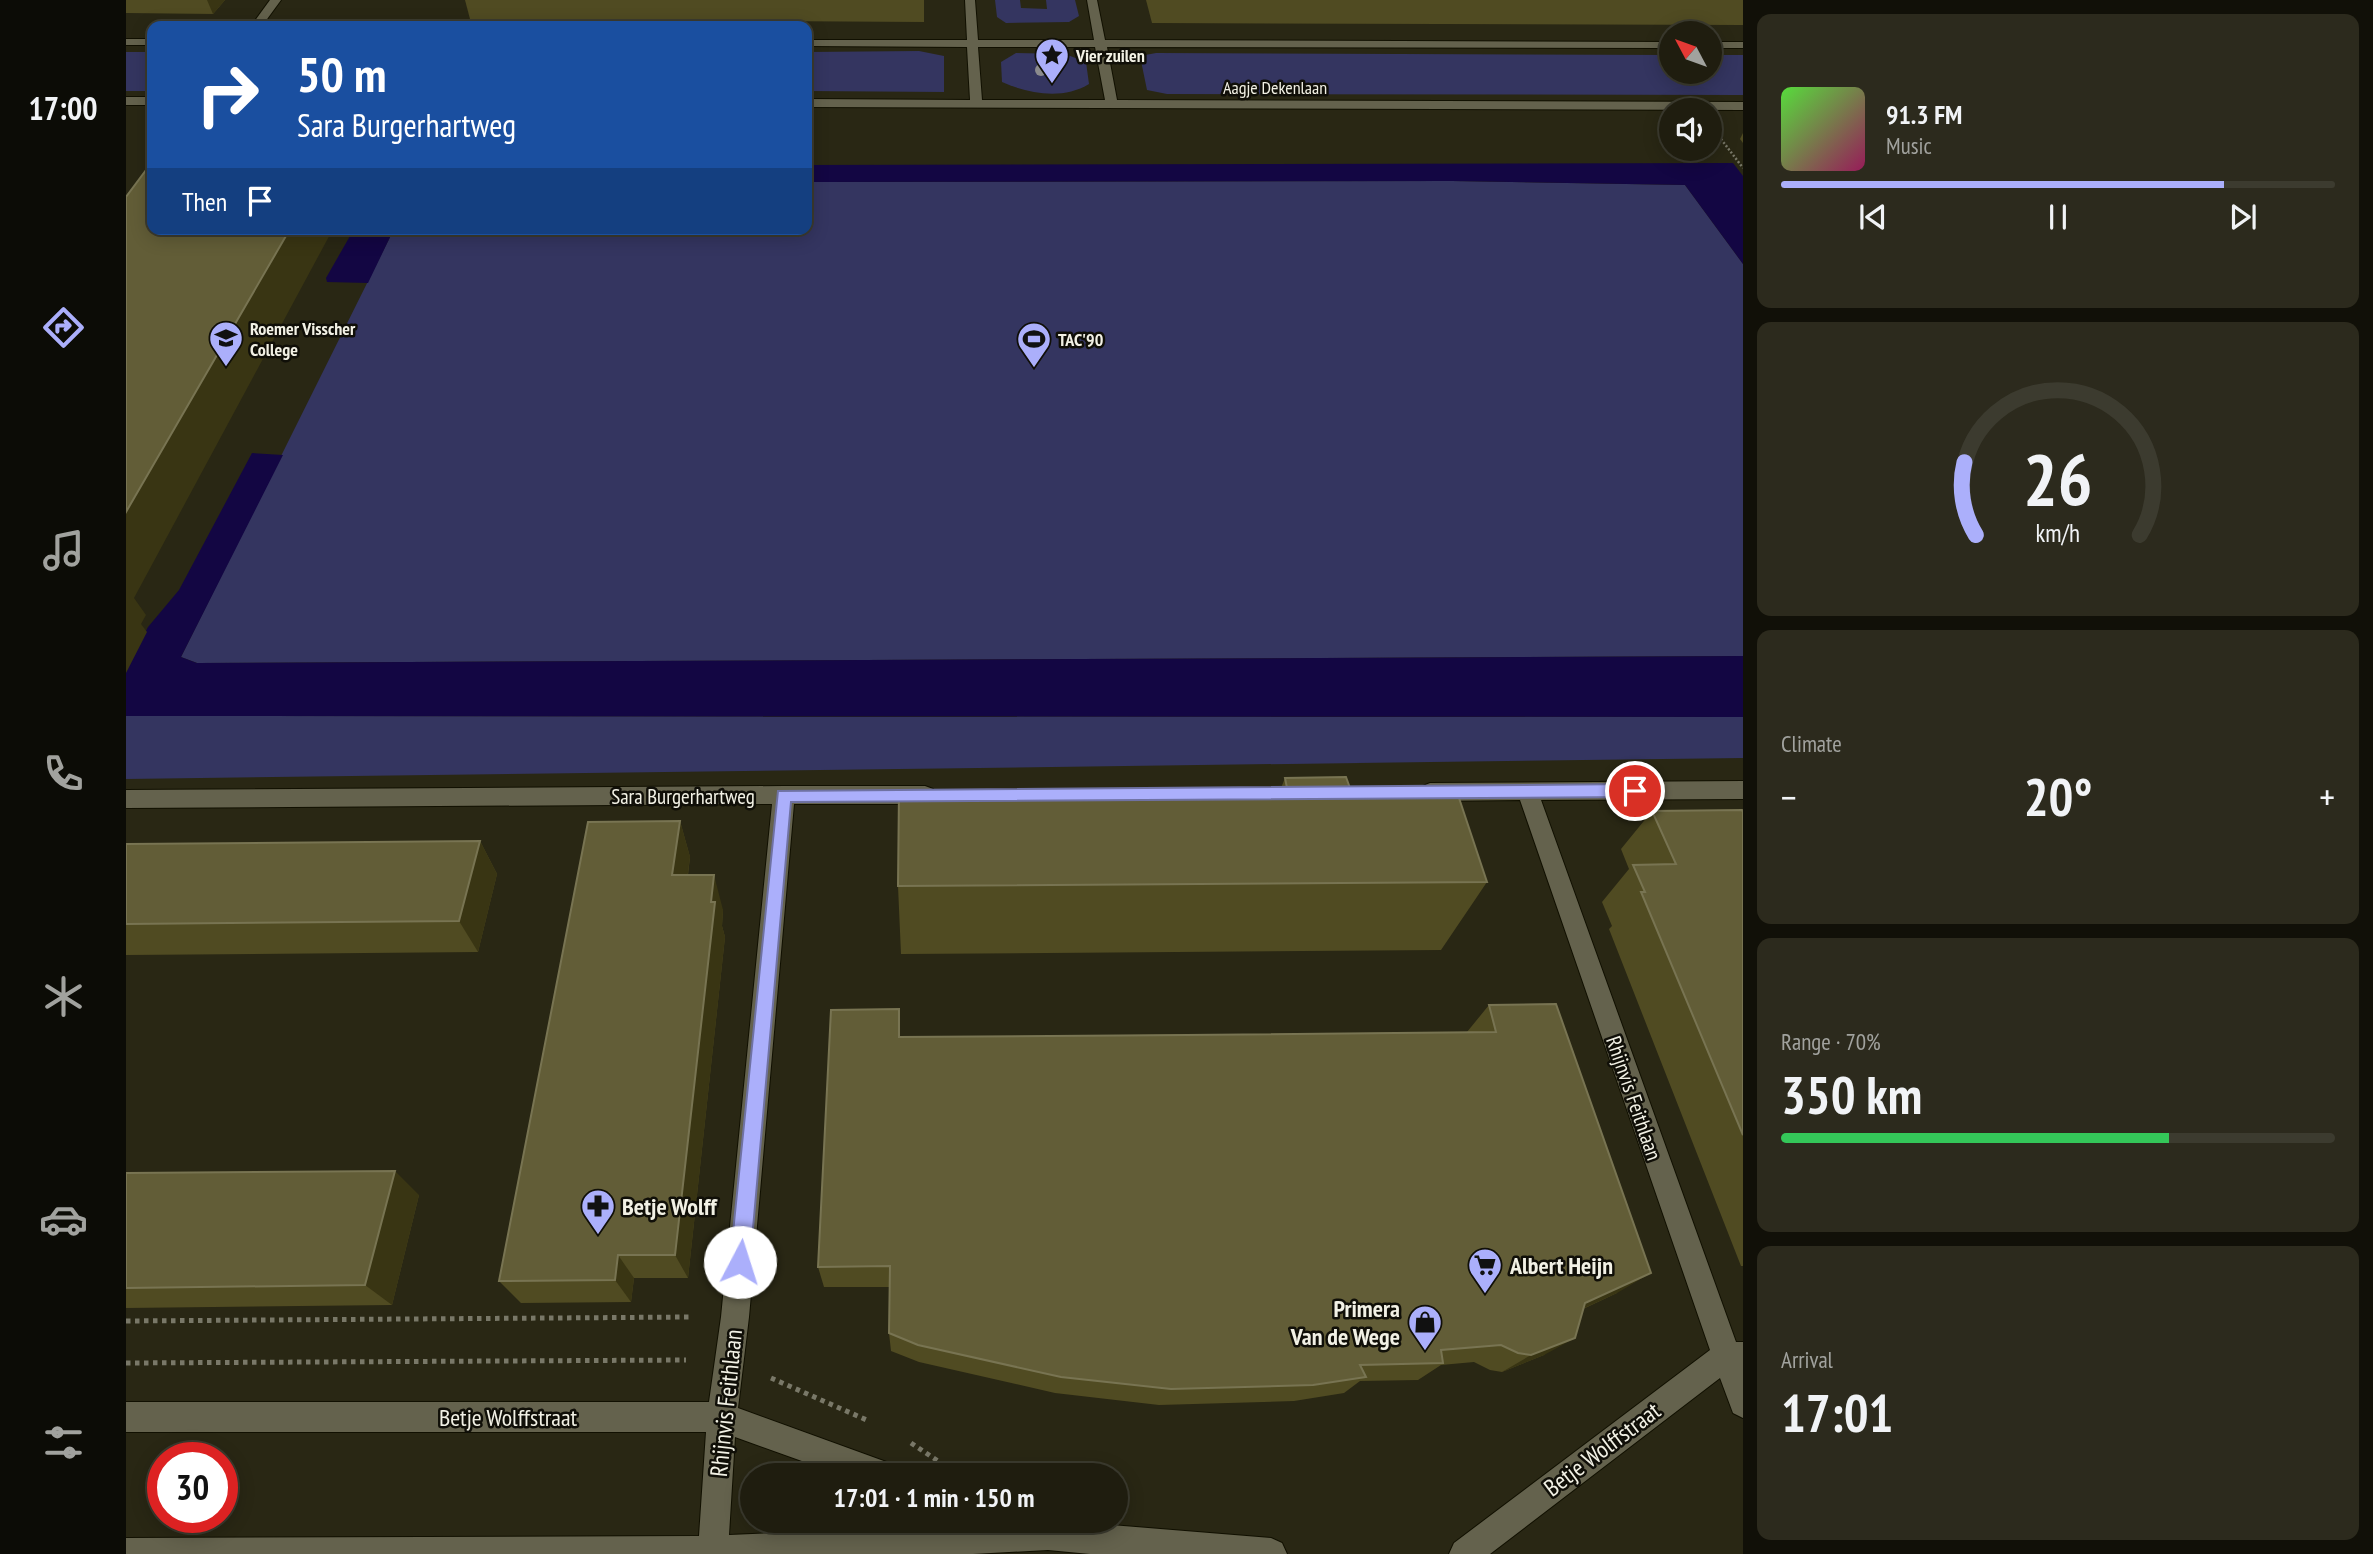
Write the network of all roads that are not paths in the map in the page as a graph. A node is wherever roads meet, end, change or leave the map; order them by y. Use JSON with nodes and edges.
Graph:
{"nodes":[{"id":1,"x":276,"y":0,"type":"edge"},
{"id":2,"x":970,"y":0,"type":"edge"},
{"id":3,"x":1092,"y":0,"type":"edge"},
{"id":4,"x":260,"y":21,"type":"edge"},
{"id":5,"x":126,"y":41,"type":"edge"},
{"id":6,"x":147,"y":42,"type":"edge"},
{"id":7,"x":812,"y":43,"type":"edge"},
{"id":8,"x":972,"y":44,"type":"junction"},
{"id":9,"x":1099,"y":44,"type":"junction"},
{"id":10,"x":1659,"y":45,"type":"edge"},
{"id":11,"x":1722,"y":45,"type":"edge"},
{"id":12,"x":1743,"y":45,"type":"edge"},
{"id":13,"x":126,"y":101,"type":"edge"},
{"id":14,"x":147,"y":101,"type":"edge"},
{"id":15,"x":812,"y":103,"type":"edge"},
{"id":16,"x":976,"y":104,"type":"junction"},
{"id":17,"x":1112,"y":104,"type":"junction"},
{"id":18,"x":1743,"y":106,"type":"edge"},
{"id":19,"x":1743,"y":790,"type":"edge"},
{"id":20,"x":1527,"y":791,"type":"junction"},
{"id":21,"x":1403,"y":792,"type":"edge"},
{"id":22,"x":949,"y":794,"type":"edge"},
{"id":23,"x":784,"y":795,"type":"junction"},
{"id":24,"x":126,"y":799,"type":"edge"},
{"id":25,"x":1734,"y":1356,"type":"edge"},
{"id":26,"x":1743,"y":1403,"type":"edge"},
{"id":27,"x":722,"y":1417,"type":"junction"},
{"id":28,"x":126,"y":1418,"type":"edge"},
{"id":29,"x":848,"y":1463,"type":"edge"},
{"id":30,"x":1029,"y":1533,"type":"edge"},
{"id":31,"x":1048,"y":1544,"type":"edge"},
{"id":32,"x":713,"y":1550,"type":"junction"},
{"id":33,"x":126,"y":1554,"type":"edge"},
{"id":34,"x":1271,"y":1554,"type":"edge"},
{"id":35,"x":1465,"y":1554,"type":"edge"}],
"edges":[{"from":1,"to":4,"type":"street"},
{"from":2,"to":8,"type":"street"},
{"from":3,"to":9,"type":"street"},
{"from":5,"to":6,"type":"street"},
{"from":7,"to":8,"type":"street"},
{"from":8,"to":9,"type":"street"},
{"from":8,"to":16,"type":"street"},
{"from":9,"to":10,"type":"street"},
{"from":9,"to":17,"type":"street"},
{"from":11,"to":12,"type":"street"},
{"from":13,"to":14,"type":"street"},
{"from":15,"to":16,"type":"street","name":"Aagje Dekenlaan"},
{"from":16,"to":17,"type":"street","name":"Aagje Dekenlaan"},
{"from":17,"to":18,"type":"street","name":"Aagje Dekenlaan"},
{"from":19,"to":20,"type":"street"},
{"from":20,"to":21,"type":"street"},
{"from":20,"to":25,"type":"street","name":"Rhijnvis Feithlaan"},
{"from":22,"to":23,"type":"street","name":"Sara Burgerhartweg"},
{"from":23,"to":24,"type":"street","name":"Sara Burgerhartweg"},
{"from":23,"to":27,"type":"street","name":"Rhijnvis Feithlaan"},
{"from":25,"to":26,"type":"street","name":"Rhijnvis Feithlaan"},
{"from":25,"to":35,"type":"street","name":"Betje Wolffstraat"},
{"from":27,"to":28,"type":"street","name":"Betje Wolffstraat"},
{"from":27,"to":29,"type":"street","name":"Betje Wolffstraat"},
{"from":27,"to":32,"type":"street","name":"Rhijnvis Feithlaan"},
{"from":30,"to":31,"type":"street"},
{"from":31,"to":32,"type":"street"},
{"from":31,"to":34,"type":"street"},
{"from":32,"to":33,"type":"street"}]}
